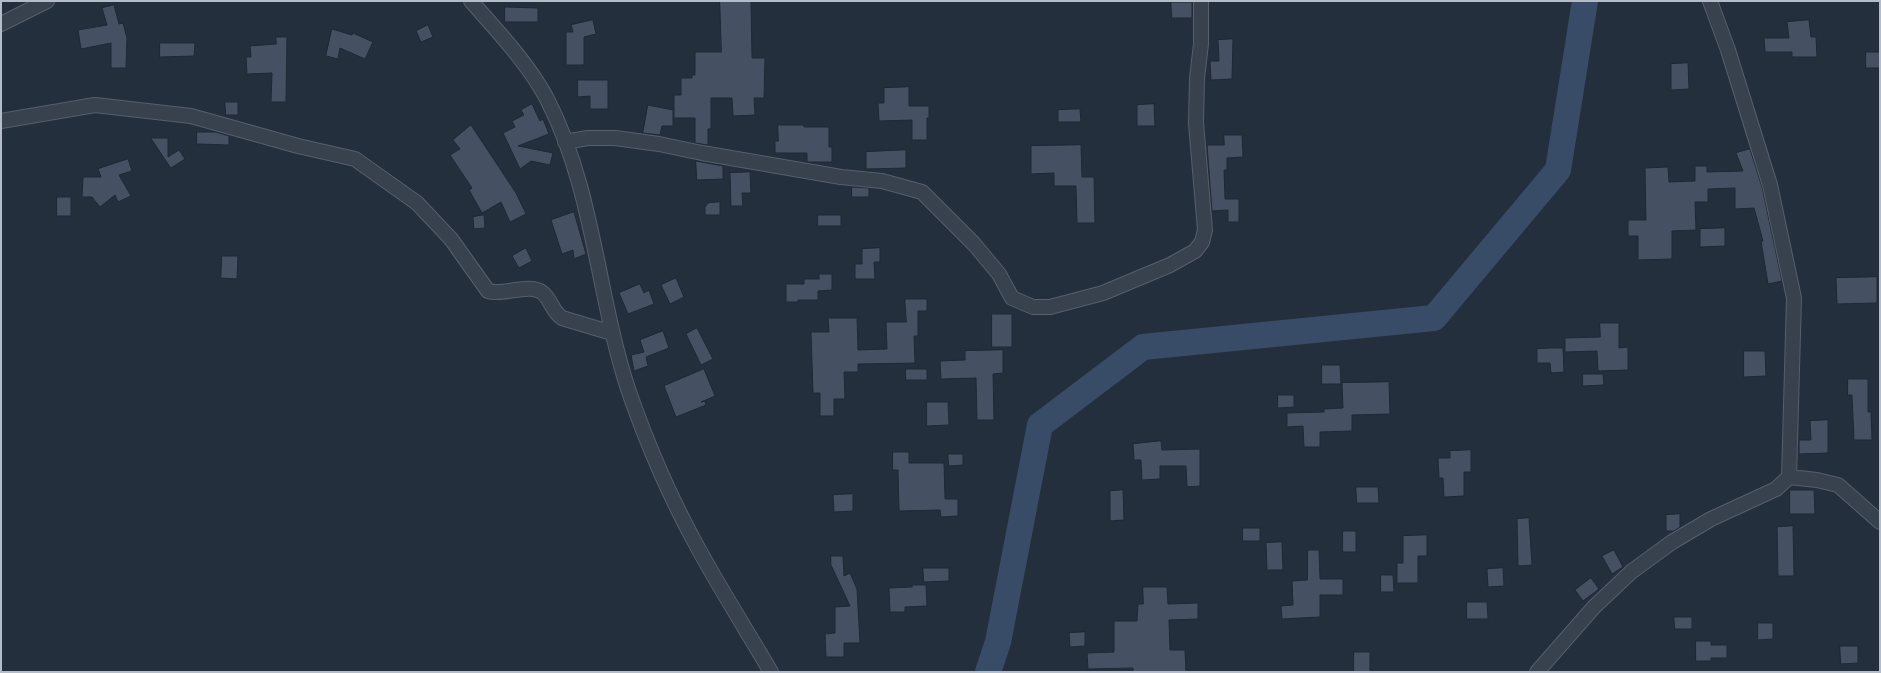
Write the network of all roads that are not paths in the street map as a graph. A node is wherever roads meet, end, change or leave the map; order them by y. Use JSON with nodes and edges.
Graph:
{"nodes":[{"id":1,"x":47,"y":1,"type":"edge"},
{"id":2,"x":471,"y":1,"type":"edge"},
{"id":3,"x":1201,"y":1,"type":"edge"},
{"id":4,"x":1710,"y":1,"type":"edge"},
{"id":5,"x":1,"y":24,"type":"edge"},
{"id":6,"x":1,"y":121,"type":"edge"},
{"id":7,"x":566,"y":142,"type":"junction"},
{"id":8,"x":612,"y":333,"type":"junction"},
{"id":9,"x":1789,"y":477,"type":"junction"},
{"id":10,"x":1880,"y":522,"type":"edge"},
{"id":11,"x":771,"y":672,"type":"edge"},
{"id":12,"x":1537,"y":672,"type":"edge"}],
"edges":[{"from":1,"to":5,"type":"street"},
{"from":2,"to":7,"type":"street"},
{"from":3,"to":7,"type":"street"},
{"from":4,"to":9,"type":"street"},
{"from":6,"to":8,"type":"street"},
{"from":7,"to":8,"type":"street"},
{"from":8,"to":11,"type":"street"},
{"from":9,"to":10,"type":"street"},
{"from":9,"to":12,"type":"street"}]}
